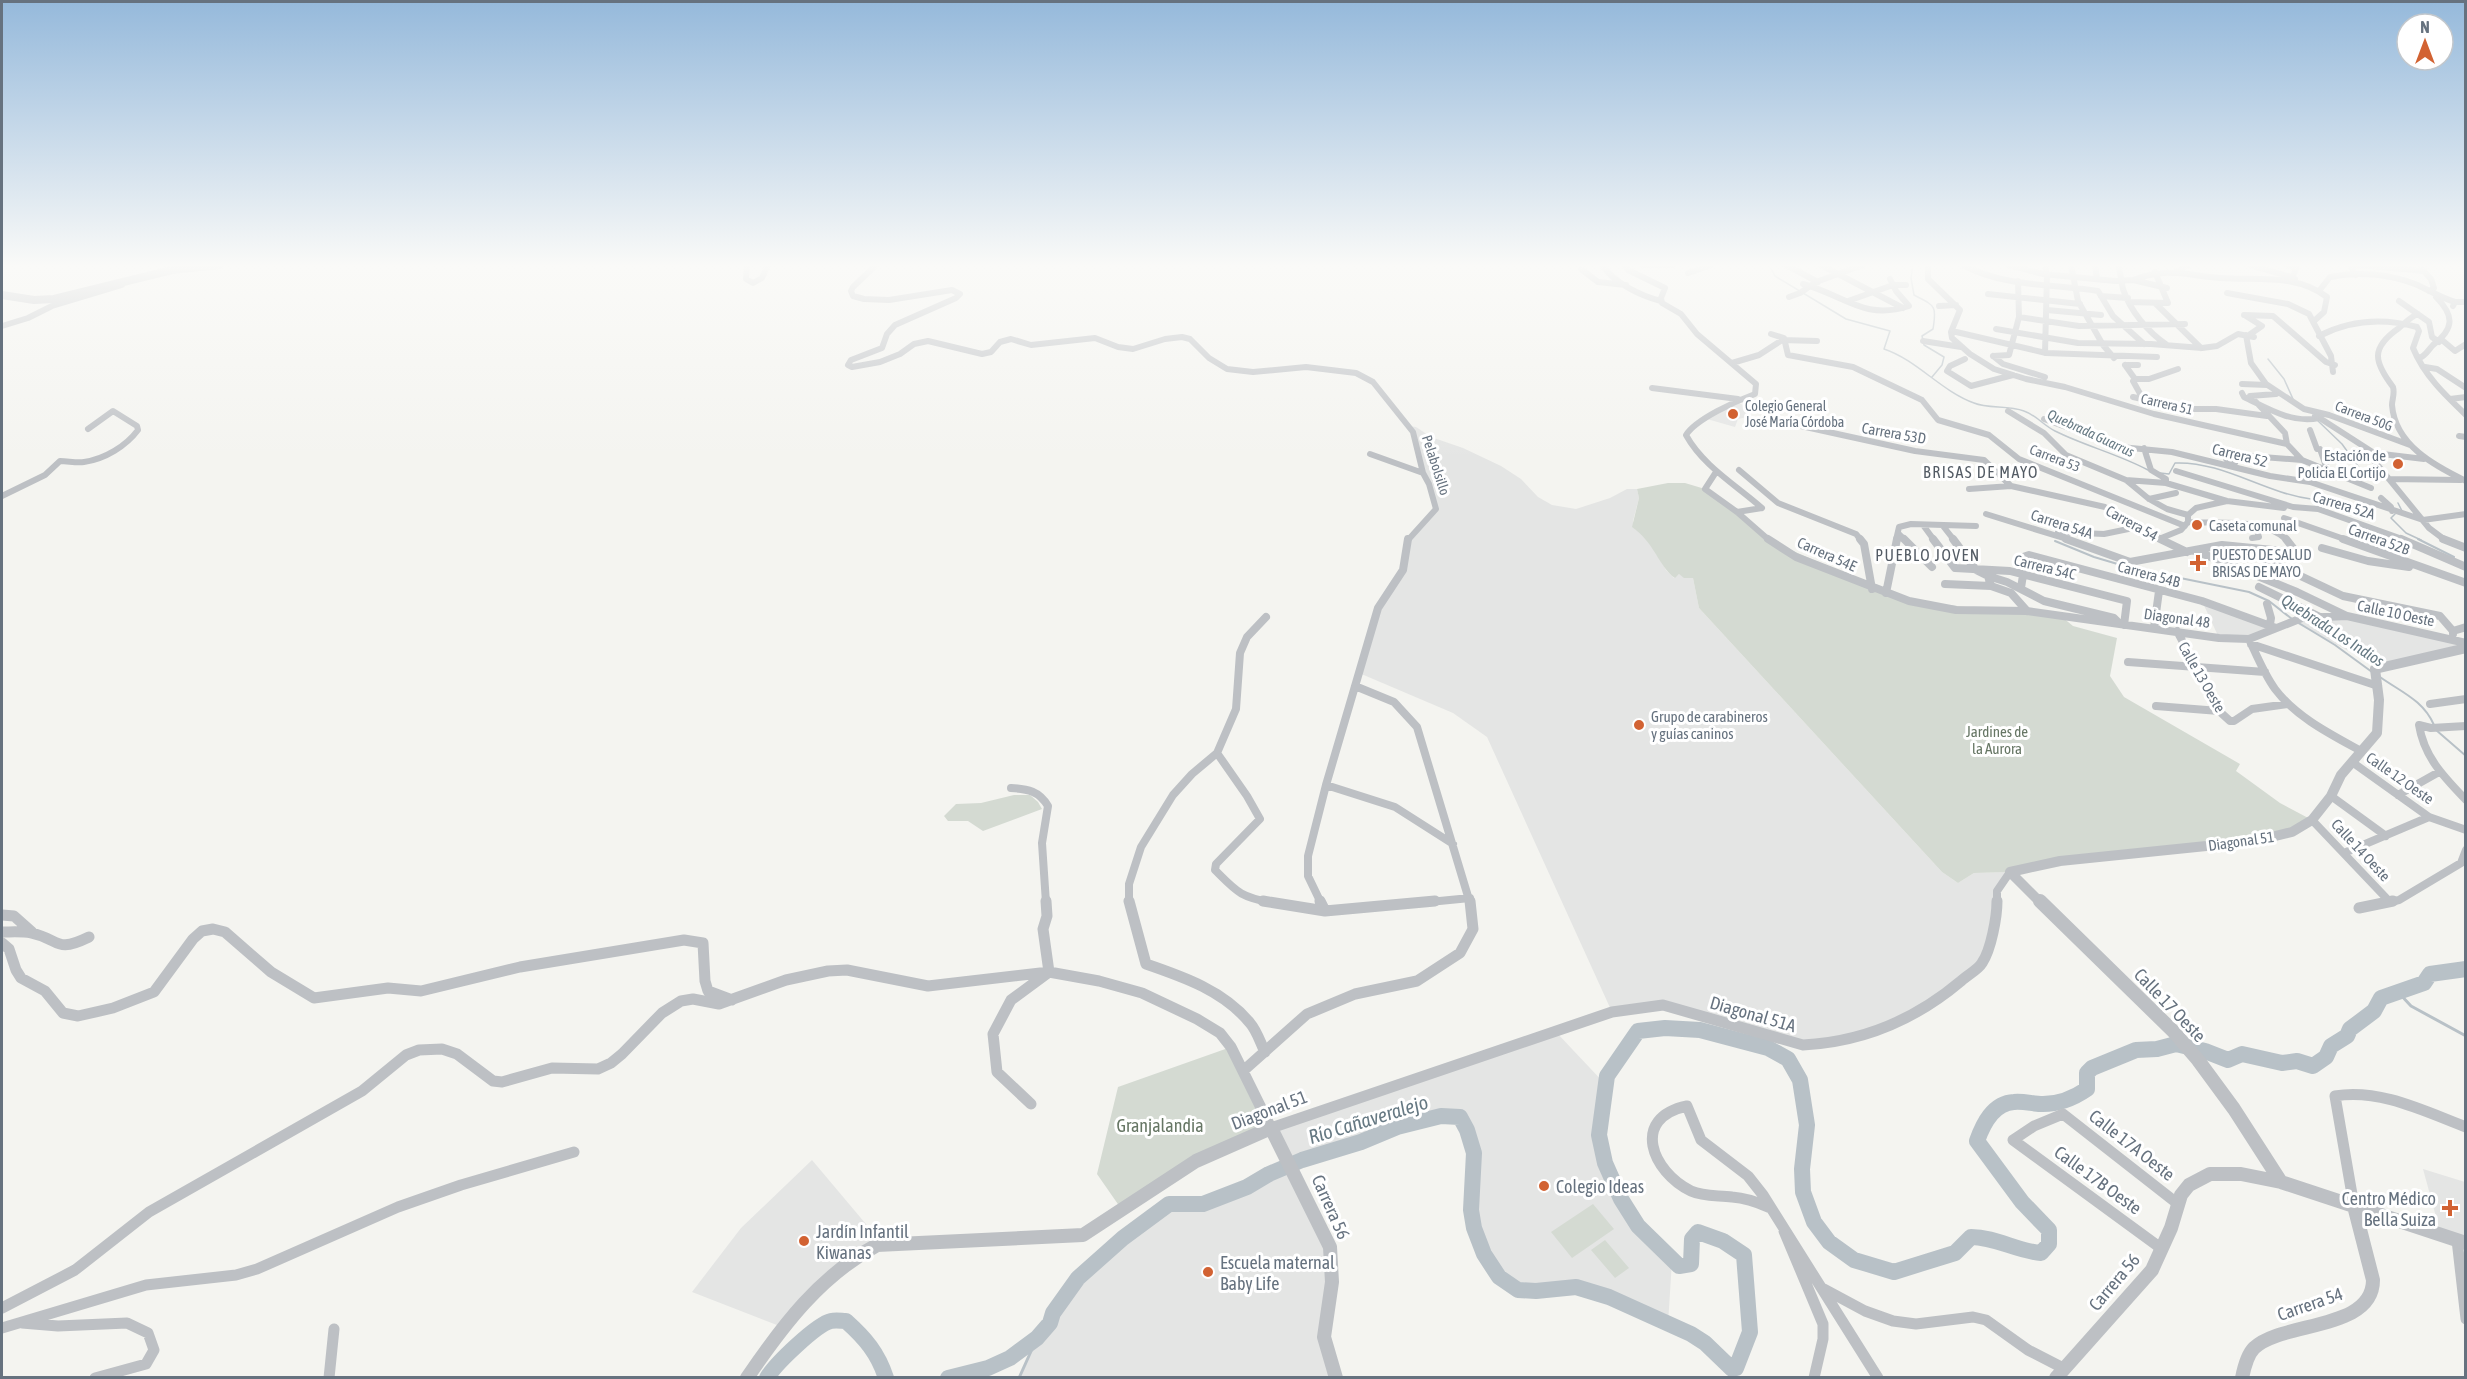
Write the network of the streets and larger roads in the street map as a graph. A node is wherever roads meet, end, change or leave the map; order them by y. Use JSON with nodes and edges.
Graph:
{"nodes":[{"id":1,"x":891,"y":329,"type":"edge"},
{"id":2,"x":1693,"y":329,"type":"edge"},
{"id":3,"x":1997,"y":329,"type":"edge"},
{"id":4,"x":2016,"y":329,"type":"edge"},
{"id":5,"x":2048,"y":329,"type":"edge"},
{"id":6,"x":2096,"y":329,"type":"edge"},
{"id":7,"x":2126,"y":329,"type":"edge"},
{"id":8,"x":2151,"y":329,"type":"edge"},
{"id":9,"x":2180,"y":329,"type":"edge"},
{"id":10,"x":2258,"y":329,"type":"edge"},
{"id":11,"x":2288,"y":329,"type":"edge"},
{"id":12,"x":2319,"y":329,"type":"edge"},
{"id":13,"x":2335,"y":329,"type":"edge"},
{"id":14,"x":2397,"y":329,"type":"edge"},
{"id":15,"x":2418,"y":329,"type":"edge"},
{"id":16,"x":2432,"y":329,"type":"edge"},
{"id":17,"x":2446,"y":329,"type":"edge"},
{"id":18,"x":1952,"y":331,"type":"joint"},
{"id":19,"x":2322,"y":333,"type":"junction"},
{"id":20,"x":1771,"y":334,"type":"dead end"},
{"id":21,"x":2015,"y":334,"type":"junction"},
{"id":22,"x":2250,"y":336,"type":"junction"},
{"id":23,"x":2047,"y":339,"type":"junction"},
{"id":24,"x":1785,"y":340,"type":"junction"},
{"id":25,"x":1817,"y":341,"type":"dead end"},
{"id":26,"x":1923,"y":341,"type":"dead end"},
{"id":27,"x":2441,"y":341,"type":"junction"},
{"id":28,"x":2144,"y":344,"type":"junction"},
{"id":29,"x":2466,"y":344,"type":"edge"},
{"id":30,"x":2103,"y":345,"type":"junction"},
{"id":31,"x":2167,"y":345,"type":"junction"},
{"id":32,"x":1961,"y":347,"type":"junction"},
{"id":33,"x":2010,"y":347,"type":"junction"},
{"id":34,"x":2202,"y":348,"type":"junction"},
{"id":35,"x":2045,"y":353,"type":"junction"},
{"id":36,"x":2157,"y":357,"type":"dead end"},
{"id":37,"x":2114,"y":358,"type":"junction"},
{"id":38,"x":2131,"y":358,"type":"junction"},
{"id":39,"x":2419,"y":358,"type":"junction"},
{"id":40,"x":1965,"y":359,"type":"dead end"},
{"id":41,"x":1732,"y":363,"type":"junction"},
{"id":42,"x":2425,"y":367,"type":"junction"},
{"id":43,"x":2178,"y":369,"type":"dead end"},
{"id":44,"x":2013,"y":375,"type":"junction"},
{"id":45,"x":2135,"y":379,"type":"junction"},
{"id":46,"x":2044,"y":380,"type":"junction"},
{"id":47,"x":2242,"y":384,"type":"dead end"},
{"id":48,"x":2266,"y":384,"type":"junction"},
{"id":49,"x":1652,"y":388,"type":"dead end"},
{"id":50,"x":2466,"y":388,"type":"edge"},
{"id":51,"x":2133,"y":397,"type":"dead end"},
{"id":52,"x":2466,"y":397,"type":"edge"},
{"id":53,"x":2143,"y":399,"type":"junction"},
{"id":54,"x":2450,"y":399,"type":"junction"},
{"id":55,"x":1741,"y":400,"type":"junction"},
{"id":56,"x":2256,"y":402,"type":"junction"},
{"id":57,"x":2188,"y":409,"type":"junction"},
{"id":58,"x":2008,"y":411,"type":"dead end"},
{"id":59,"x":2314,"y":415,"type":"junction"},
{"id":60,"x":2267,"y":416,"type":"junction"},
{"id":61,"x":2466,"y":416,"type":"edge"},
{"id":62,"x":2044,"y":419,"type":"dead end"},
{"id":63,"x":2197,"y":423,"type":"junction"},
{"id":64,"x":1801,"y":426,"type":"dead end"},
{"id":65,"x":88,"y":429,"type":"dead end"},
{"id":66,"x":2310,"y":430,"type":"dead end"},
{"id":67,"x":2287,"y":444,"type":"junction"},
{"id":68,"x":2411,"y":445,"type":"junction"},
{"id":69,"x":2144,"y":448,"type":"junction"},
{"id":70,"x":2236,"y":453,"type":"joint"},
{"id":71,"x":2374,"y":453,"type":"junction"},
{"id":72,"x":1370,"y":454,"type":"dead end"},
{"id":73,"x":2426,"y":459,"type":"junction"},
{"id":74,"x":1984,"y":460,"type":"joint"},
{"id":75,"x":2302,"y":460,"type":"junction"},
{"id":76,"x":1739,"y":470,"type":"dead end"},
{"id":77,"x":2176,"y":471,"type":"dead end"},
{"id":78,"x":1716,"y":472,"type":"junction"},
{"id":79,"x":2251,"y":472,"type":"junction"},
{"id":80,"x":2328,"y":472,"type":"junction"},
{"id":81,"x":1423,"y":473,"type":"junction"},
{"id":82,"x":2389,"y":479,"type":"junction"},
{"id":83,"x":2126,"y":480,"type":"junction"},
{"id":84,"x":2464,"y":480,"type":"edge"},
{"id":85,"x":2166,"y":483,"type":"junction"},
{"id":86,"x":2011,"y":486,"type":"junction"},
{"id":87,"x":2371,"y":488,"type":"dead end"},
{"id":88,"x":1969,"y":489,"type":"dead end"},
{"id":89,"x":2176,"y":493,"type":"dead end"},
{"id":90,"x":2,"y":496,"type":"edge"},
{"id":91,"x":2381,"y":498,"type":"dead end"},
{"id":92,"x":2124,"y":499,"type":"junction"},
{"id":93,"x":2150,"y":500,"type":"junction"},
{"id":94,"x":2228,"y":501,"type":"junction"},
{"id":95,"x":2105,"y":507,"type":"junction"},
{"id":96,"x":2293,"y":507,"type":"junction"},
{"id":97,"x":2392,"y":511,"type":"junction"},
{"id":98,"x":1737,"y":512,"type":"junction"},
{"id":99,"x":1986,"y":514,"type":"dead end"},
{"id":100,"x":2466,"y":514,"type":"edge"},
{"id":101,"x":2284,"y":518,"type":"dead end"},
{"id":102,"x":2423,"y":520,"type":"junction"},
{"id":103,"x":2187,"y":521,"type":"junction"},
{"id":104,"x":1923,"y":525,"type":"junction"},
{"id":105,"x":2255,"y":525,"type":"junction"},
{"id":106,"x":1943,"y":526,"type":"junction"},
{"id":107,"x":1976,"y":526,"type":"dead end"},
{"id":108,"x":2138,"y":527,"type":"junction"},
{"id":109,"x":1898,"y":533,"type":"junction"},
{"id":110,"x":2052,"y":534,"type":"junction"},
{"id":111,"x":2252,"y":538,"type":"dead end"},
{"id":112,"x":2159,"y":539,"type":"junction"},
{"id":113,"x":2236,"y":545,"type":"junction"},
{"id":114,"x":2322,"y":548,"type":"dead end"},
{"id":115,"x":2466,"y":548,"type":"edge"},
{"id":116,"x":2196,"y":551,"type":"junction"},
{"id":117,"x":2187,"y":552,"type":"junction"},
{"id":118,"x":2130,"y":562,"type":"joint"},
{"id":119,"x":1932,"y":567,"type":"dead end"},
{"id":120,"x":2415,"y":567,"type":"junction"},
{"id":121,"x":2466,"y":567,"type":"edge"},
{"id":122,"x":1976,"y":570,"type":"junction"},
{"id":123,"x":2023,"y":575,"type":"junction"},
{"id":124,"x":1988,"y":576,"type":"junction"},
{"id":125,"x":2310,"y":579,"type":"junction"},
{"id":126,"x":2466,"y":583,"type":"edge"},
{"id":127,"x":1945,"y":584,"type":"dead end"},
{"id":128,"x":1991,"y":585,"type":"junction"},
{"id":129,"x":2259,"y":587,"type":"dead end"},
{"id":130,"x":2021,"y":588,"type":"junction"},
{"id":131,"x":1872,"y":589,"type":"junction"},
{"id":132,"x":2159,"y":591,"type":"junction"},
{"id":133,"x":2297,"y":592,"type":"junction"},
{"id":134,"x":1886,"y":593,"type":"junction"},
{"id":135,"x":2267,"y":604,"type":"dead end"},
{"id":136,"x":2027,"y":611,"type":"junction"},
{"id":137,"x":2347,"y":616,"type":"junction"},
{"id":138,"x":1266,"y":617,"type":"dead end"},
{"id":139,"x":2320,"y":617,"type":"junction"},
{"id":140,"x":2122,"y":624,"type":"junction"},
{"id":141,"x":2273,"y":626,"type":"junction"},
{"id":142,"x":2466,"y":627,"type":"edge"},
{"id":143,"x":2154,"y":628,"type":"junction"},
{"id":144,"x":2176,"y":631,"type":"junction"},
{"id":145,"x":2452,"y":635,"type":"junction"},
{"id":146,"x":2250,"y":641,"type":"junction"},
{"id":147,"x":2466,"y":643,"type":"edge"},
{"id":148,"x":2466,"y":648,"type":"edge"},
{"id":149,"x":2128,"y":662,"type":"dead end"},
{"id":150,"x":2195,"y":667,"type":"junction"},
{"id":151,"x":2265,"y":672,"type":"junction"},
{"id":152,"x":2376,"y":678,"type":"junction"},
{"id":153,"x":1355,"y":687,"type":"junction"},
{"id":154,"x":2466,"y":699,"type":"edge"},
{"id":155,"x":2288,"y":704,"type":"junction"},
{"id":156,"x":2430,"y":704,"type":"dead end"},
{"id":157,"x":2156,"y":706,"type":"dead end"},
{"id":158,"x":2219,"y":711,"type":"junction"},
{"id":159,"x":2466,"y":726,"type":"edge"},
{"id":160,"x":2361,"y":751,"type":"junction"},
{"id":161,"x":1217,"y":753,"type":"junction"},
{"id":162,"x":2352,"y":762,"type":"junction"},
{"id":163,"x":2439,"y":772,"type":"junction"},
{"id":164,"x":1326,"y":785,"type":"junction"},
{"id":165,"x":1011,"y":788,"type":"dead end"},
{"id":166,"x":2398,"y":795,"type":"junction"},
{"id":167,"x":2331,"y":796,"type":"junction"},
{"id":168,"x":2466,"y":800,"type":"edge"},
{"id":169,"x":2429,"y":817,"type":"junction"},
{"id":170,"x":2312,"y":820,"type":"junction"},
{"id":171,"x":2466,"y":830,"type":"edge"},
{"id":172,"x":2386,"y":836,"type":"junction"},
{"id":173,"x":1453,"y":844,"type":"junction"},
{"id":174,"x":2466,"y":850,"type":"edge"},
{"id":175,"x":2344,"y":853,"type":"junction"},
{"id":176,"x":2010,"y":872,"type":"junction"},
{"id":177,"x":1470,"y":898,"type":"junction"},
{"id":178,"x":2389,"y":901,"type":"junction"},
{"id":179,"x":2359,"y":908,"type":"dead end"},
{"id":180,"x":1325,"y":911,"type":"junction"},
{"id":181,"x":2,"y":915,"type":"edge"},
{"id":182,"x":2,"y":932,"type":"edge"},
{"id":183,"x":32,"y":933,"type":"junction"},
{"id":184,"x":89,"y":937,"type":"dead end"},
{"id":185,"x":2,"y":943,"type":"edge"},
{"id":186,"x":7,"y":953,"type":"edge"},
{"id":187,"x":1049,"y":972,"type":"junction"},
{"id":188,"x":732,"y":1000,"type":"junction"},
{"id":189,"x":1612,"y":1012,"type":"joint"},
{"id":190,"x":1265,"y":1052,"type":"junction"},
{"id":191,"x":1243,"y":1071,"type":"junction"},
{"id":192,"x":1031,"y":1104,"type":"dead end"},
{"id":193,"x":2466,"y":1127,"type":"edge"},
{"id":194,"x":1271,"y":1128,"type":"junction"},
{"id":195,"x":2013,"y":1140,"type":"joint"},
{"id":196,"x":574,"y":1152,"type":"dead end"},
{"id":197,"x":2281,"y":1182,"type":"junction"},
{"id":198,"x":2178,"y":1204,"type":"junction"},
{"id":199,"x":2354,"y":1206,"type":"junction"},
{"id":200,"x":1768,"y":1207,"type":"junction"},
{"id":201,"x":1784,"y":1227,"type":"junction"},
{"id":202,"x":2461,"y":1241,"type":"edge"},
{"id":203,"x":2162,"y":1249,"type":"junction"},
{"id":204,"x":1822,"y":1288,"type":"junction"},
{"id":205,"x":2,"y":1308,"type":"edge"},
{"id":206,"x":2466,"y":1319,"type":"edge"},
{"id":207,"x":18,"y":1323,"type":"junction"},
{"id":208,"x":2,"y":1328,"type":"edge"},
{"id":209,"x":334,"y":1329,"type":"dead end"},
{"id":210,"x":2061,"y":1373,"type":"edge"},
{"id":211,"x":2243,"y":1373,"type":"edge"},
{"id":212,"x":95,"y":1377,"type":"edge"},
{"id":213,"x":329,"y":1377,"type":"edge"},
{"id":214,"x":747,"y":1377,"type":"edge"},
{"id":215,"x":1336,"y":1377,"type":"edge"},
{"id":216,"x":1814,"y":1377,"type":"edge"},
{"id":217,"x":1878,"y":1377,"type":"edge"}],
"edges":[{"from":1,"to":81,"type":"street","name":"Pelabolsillo"},
{"from":2,"to":41,"type":"street"},
{"from":3,"to":21,"type":"street"},
{"from":4,"to":21,"type":"street"},
{"from":5,"to":23,"type":"street"},
{"from":6,"to":30,"type":"street"},
{"from":7,"to":28,"type":"street"},
{"from":8,"to":31,"type":"street"},
{"from":9,"to":34,"type":"street"},
{"from":10,"to":22,"type":"street"},
{"from":11,"to":19,"type":"street"},
{"from":12,"to":19,"type":"street"},
{"from":13,"to":19,"type":"street"},
{"from":14,"to":68,"type":"street"},
{"from":15,"to":39,"type":"street"},
{"from":16,"to":27,"type":"street"},
{"from":17,"to":27,"type":"street"},
{"from":18,"to":32,"type":"street"},
{"from":18,"to":33,"type":"street"},
{"from":20,"to":24,"type":"street","name":"Carrera 53"},
{"from":21,"to":23,"type":"street"},
{"from":21,"to":33,"type":"street"},
{"from":22,"to":34,"type":"street"},
{"from":22,"to":48,"type":"street"},
{"from":23,"to":30,"type":"street"},
{"from":23,"to":35,"type":"street"},
{"from":24,"to":25,"type":"street"},
{"from":24,"to":41,"type":"street"},
{"from":24,"to":92,"type":"street","name":"Carrera 53"},
{"from":26,"to":32,"type":"street"},
{"from":27,"to":29,"type":"street"},
{"from":27,"to":39,"type":"street"},
{"from":28,"to":30,"type":"street"},
{"from":28,"to":31,"type":"street"},
{"from":30,"to":37,"type":"street"},
{"from":31,"to":34,"type":"street"},
{"from":32,"to":44,"type":"street"},
{"from":33,"to":35,"type":"street"},
{"from":33,"to":46,"type":"street"},
{"from":35,"to":37,"type":"street"},
{"from":36,"to":38,"type":"street"},
{"from":37,"to":38,"type":"street"},
{"from":38,"to":45,"type":"street"},
{"from":39,"to":42,"type":"street"},
{"from":40,"to":44,"type":"street"},
{"from":41,"to":55,"type":"street"},
{"from":42,"to":50,"type":"street"},
{"from":42,"to":54,"type":"street"},
{"from":43,"to":45,"type":"street"},
{"from":44,"to":46,"type":"street"},
{"from":45,"to":53,"type":"street"},
{"from":46,"to":63,"type":"street","name":"Carrera 51"},
{"from":47,"to":48,"type":"street"},
{"from":48,"to":56,"type":"street"},
{"from":48,"to":59,"type":"street"},
{"from":49,"to":55,"type":"street"},
{"from":51,"to":53,"type":"street"},
{"from":52,"to":54,"type":"street"},
{"from":53,"to":57,"type":"street"},
{"from":54,"to":61,"type":"street"},
{"from":55,"to":78,"type":"street"},
{"from":56,"to":59,"type":"street"},
{"from":56,"to":60,"type":"street"},
{"from":57,"to":60,"type":"street"},
{"from":57,"to":63,"type":"street"},
{"from":58,"to":83,"type":"street"},
{"from":59,"to":68,"type":"street","name":"Carrera 50G"},
{"from":59,"to":71,"type":"street"},
{"from":60,"to":67,"type":"street"},
{"from":62,"to":69,"type":"street","name":"Carrera 52"},
{"from":63,"to":67,"type":"street","name":"Carrera 51"},
{"from":64,"to":74,"type":"street","name":"Carrera 53D"},
{"from":65,"to":90,"type":"street"},
{"from":66,"to":80,"type":"street"},
{"from":67,"to":75,"type":"street"},
{"from":68,"to":73,"type":"street"},
{"from":69,"to":79,"type":"street","name":"Carrera 52"},
{"from":69,"to":85,"type":"street"},
{"from":70,"to":75,"type":"street"},
{"from":70,"to":79,"type":"street"},
{"from":71,"to":73,"type":"street"},
{"from":71,"to":82,"type":"street"},
{"from":72,"to":81,"type":"street"},
{"from":73,"to":84,"type":"street"},
{"from":74,"to":86,"type":"street"},
{"from":75,"to":80,"type":"street"},
{"from":76,"to":131,"type":"street"},
{"from":77,"to":96,"type":"street","name":"Carrera 52A"},
{"from":78,"to":98,"type":"street","name":"Carrera 54E"},
{"from":78,"to":98,"type":"street"},
{"from":79,"to":97,"type":"street","name":"Carrera 52"},
{"from":80,"to":87,"type":"street"},
{"from":81,"to":153,"type":"street","name":"Pelabolsillo"},
{"from":82,"to":84,"type":"street"},
{"from":82,"to":102,"type":"street"},
{"from":83,"to":85,"type":"street"},
{"from":83,"to":93,"type":"street"},
{"from":85,"to":94,"type":"street"},
{"from":86,"to":88,"type":"street","name":"Carrera 54"},
{"from":86,"to":95,"type":"street","name":"Carrera 54"},
{"from":89,"to":93,"type":"street"},
{"from":91,"to":97,"type":"street"},
{"from":92,"to":95,"type":"street"},
{"from":92,"to":103,"type":"street","name":"Carrera 53"},
{"from":93,"to":103,"type":"street"},
{"from":94,"to":96,"type":"street"},
{"from":94,"to":103,"type":"street"},
{"from":95,"to":108,"type":"street","name":"Carrera 54"},
{"from":96,"to":121,"type":"street","name":"Carrera 52A"},
{"from":97,"to":102,"type":"street","name":"Carrera 52"},
{"from":98,"to":131,"type":"street","name":"Carrera 54E"},
{"from":99,"to":110,"type":"street","name":"Carrera 54A"},
{"from":100,"to":102,"type":"street","name":"Carrera 52"},
{"from":101,"to":120,"type":"street","name":"Carrera 52B"},
{"from":102,"to":115,"type":"street"},
{"from":103,"to":105,"type":"street"},
{"from":103,"to":112,"type":"street"},
{"from":104,"to":106,"type":"street"},
{"from":104,"to":109,"type":"street"},
{"from":104,"to":122,"type":"street","name":"Carrera 54C"},
{"from":105,"to":111,"type":"street"},
{"from":105,"to":113,"type":"street"},
{"from":106,"to":107,"type":"street"},
{"from":106,"to":122,"type":"street"},
{"from":108,"to":110,"type":"street"},
{"from":108,"to":112,"type":"street","name":"Carrera 54"},
{"from":109,"to":119,"type":"street"},
{"from":109,"to":134,"type":"street"},
{"from":110,"to":118,"type":"street","name":"Carrera 54A"},
{"from":112,"to":117,"type":"street","name":"Carrera 54"},
{"from":113,"to":116,"type":"street"},
{"from":113,"to":125,"type":"street"},
{"from":114,"to":120,"type":"street"},
{"from":116,"to":117,"type":"street"},
{"from":116,"to":133,"type":"street"},
{"from":117,"to":118,"type":"street"},
{"from":120,"to":126,"type":"street","name":"Carrera 52B"},
{"from":122,"to":123,"type":"street","name":"Carrera 54C"},
{"from":122,"to":124,"type":"street"},
{"from":123,"to":130,"type":"street"},
{"from":123,"to":132,"type":"street","name":"Carrera 54B"},
{"from":123,"to":140,"type":"street","name":"Carrera 54C"},
{"from":124,"to":128,"type":"street"},
{"from":124,"to":130,"type":"street"},
{"from":125,"to":133,"type":"street"},
{"from":125,"to":145,"type":"street"},
{"from":127,"to":128,"type":"street"},
{"from":128,"to":136,"type":"street"},
{"from":129,"to":139,"type":"street"},
{"from":130,"to":140,"type":"street"},
{"from":131,"to":134,"type":"street","name":"Carrera 54E"},
{"from":132,"to":141,"type":"street","name":"Carrera 54B"},
{"from":132,"to":143,"type":"street"},
{"from":133,"to":137,"type":"street"},
{"from":134,"to":136,"type":"street","name":"Carrera 54E"},
{"from":135,"to":141,"type":"street"},
{"from":136,"to":140,"type":"street","name":"Diagonal 48"},
{"from":137,"to":139,"type":"street","name":"Calle 10 Oeste"},
{"from":137,"to":145,"type":"street","name":"Calle 10 Oeste"},
{"from":138,"to":161,"type":"street"},
{"from":139,"to":141,"type":"street","name":"Diagonal 48"},
{"from":140,"to":143,"type":"street","name":"Diagonal 48"},
{"from":141,"to":146,"type":"street","name":"Diagonal 48"},
{"from":142,"to":145,"type":"street"},
{"from":143,"to":144,"type":"street","name":"Diagonal 48"},
{"from":144,"to":146,"type":"street","name":"Diagonal 48"},
{"from":144,"to":150,"type":"street","name":"Calle 13 Oeste"},
{"from":145,"to":147,"type":"street","name":"Calle 10 Oeste"},
{"from":146,"to":151,"type":"street","name":"Calle 12 Oeste"},
{"from":146,"to":152,"type":"street"},
{"from":148,"to":152,"type":"street"},
{"from":149,"to":150,"type":"street"},
{"from":150,"to":151,"type":"street"},
{"from":150,"to":158,"type":"street","name":"Calle 13 Oeste"},
{"from":151,"to":155,"type":"street","name":"Calle 12 Oeste"},
{"from":152,"to":160,"type":"street","name":"Diagonal 51"},
{"from":153,"to":164,"type":"street"},
{"from":153,"to":173,"type":"street"},
{"from":154,"to":156,"type":"street"},
{"from":155,"to":158,"type":"street","name":"Calle 13 Oeste"},
{"from":155,"to":160,"type":"street","name":"Calle 12 Oeste"},
{"from":157,"to":158,"type":"street"},
{"from":159,"to":163,"type":"street"},
{"from":160,"to":162,"type":"street","name":"Diagonal 51"},
{"from":161,"to":180,"type":"street"},
{"from":161,"to":190,"type":"street"},
{"from":162,"to":166,"type":"street","name":"Calle 12 Oeste"},
{"from":162,"to":167,"type":"street","name":"Diagonal 51"},
{"from":163,"to":166,"type":"street"},
{"from":163,"to":168,"type":"street"},
{"from":164,"to":173,"type":"street"},
{"from":164,"to":180,"type":"street"},
{"from":165,"to":187,"type":"street"},
{"from":166,"to":169,"type":"street","name":"Calle 12 Oeste"},
{"from":167,"to":170,"type":"street","name":"Diagonal 51"},
{"from":167,"to":172,"type":"street"},
{"from":169,"to":171,"type":"street","name":"Calle 12 Oeste"},
{"from":169,"to":172,"type":"street"},
{"from":170,"to":175,"type":"street","name":"Calle 14 Oeste"},
{"from":170,"to":176,"type":"street","name":"Diagonal 51"},
{"from":172,"to":175,"type":"street"},
{"from":173,"to":177,"type":"street"},
{"from":174,"to":178,"type":"street"},
{"from":175,"to":178,"type":"street","name":"Calle 14 Oeste"},
{"from":176,"to":189,"type":"street","name":"Diagonal 51A"},
{"from":176,"to":197,"type":"street","name":"Calle 17 Oeste"},
{"from":177,"to":180,"type":"street"},
{"from":177,"to":190,"type":"street"},
{"from":178,"to":179,"type":"street"},
{"from":181,"to":183,"type":"street"},
{"from":182,"to":183,"type":"street"},
{"from":183,"to":184,"type":"street"},
{"from":185,"to":186,"type":"street"},
{"from":186,"to":188,"type":"street"},
{"from":187,"to":188,"type":"street"},
{"from":187,"to":191,"type":"street"},
{"from":187,"to":192,"type":"street"},
{"from":188,"to":205,"type":"street"},
{"from":189,"to":194,"type":"street","name":"Diagonal 51"},
{"from":190,"to":191,"type":"street"},
{"from":191,"to":194,"type":"street"},
{"from":193,"to":199,"type":"street","name":"Carrera 54"},
{"from":194,"to":214,"type":"street","name":"Diagonal 51"},
{"from":194,"to":215,"type":"street","name":"Carrera 56"},
{"from":195,"to":198,"type":"street","name":"Calle 17A Oeste"},
{"from":195,"to":203,"type":"street","name":"Calle 17B Oeste"},
{"from":196,"to":207,"type":"street"},
{"from":197,"to":198,"type":"street","name":"Carrera 56"},
{"from":197,"to":199,"type":"street"},
{"from":198,"to":203,"type":"street","name":"Carrera 56"},
{"from":199,"to":202,"type":"street"},
{"from":199,"to":211,"type":"street","name":"Carrera 54"},
{"from":200,"to":200,"type":"street"},
{"from":200,"to":201,"type":"street"},
{"from":201,"to":204,"type":"street"},
{"from":201,"to":216,"type":"street"},
{"from":202,"to":206,"type":"street"},
{"from":203,"to":210,"type":"street","name":"Carrera 56"},
{"from":204,"to":210,"type":"street"},
{"from":204,"to":217,"type":"street"},
{"from":207,"to":208,"type":"street"},
{"from":207,"to":212,"type":"street"},
{"from":209,"to":213,"type":"street"}]}
